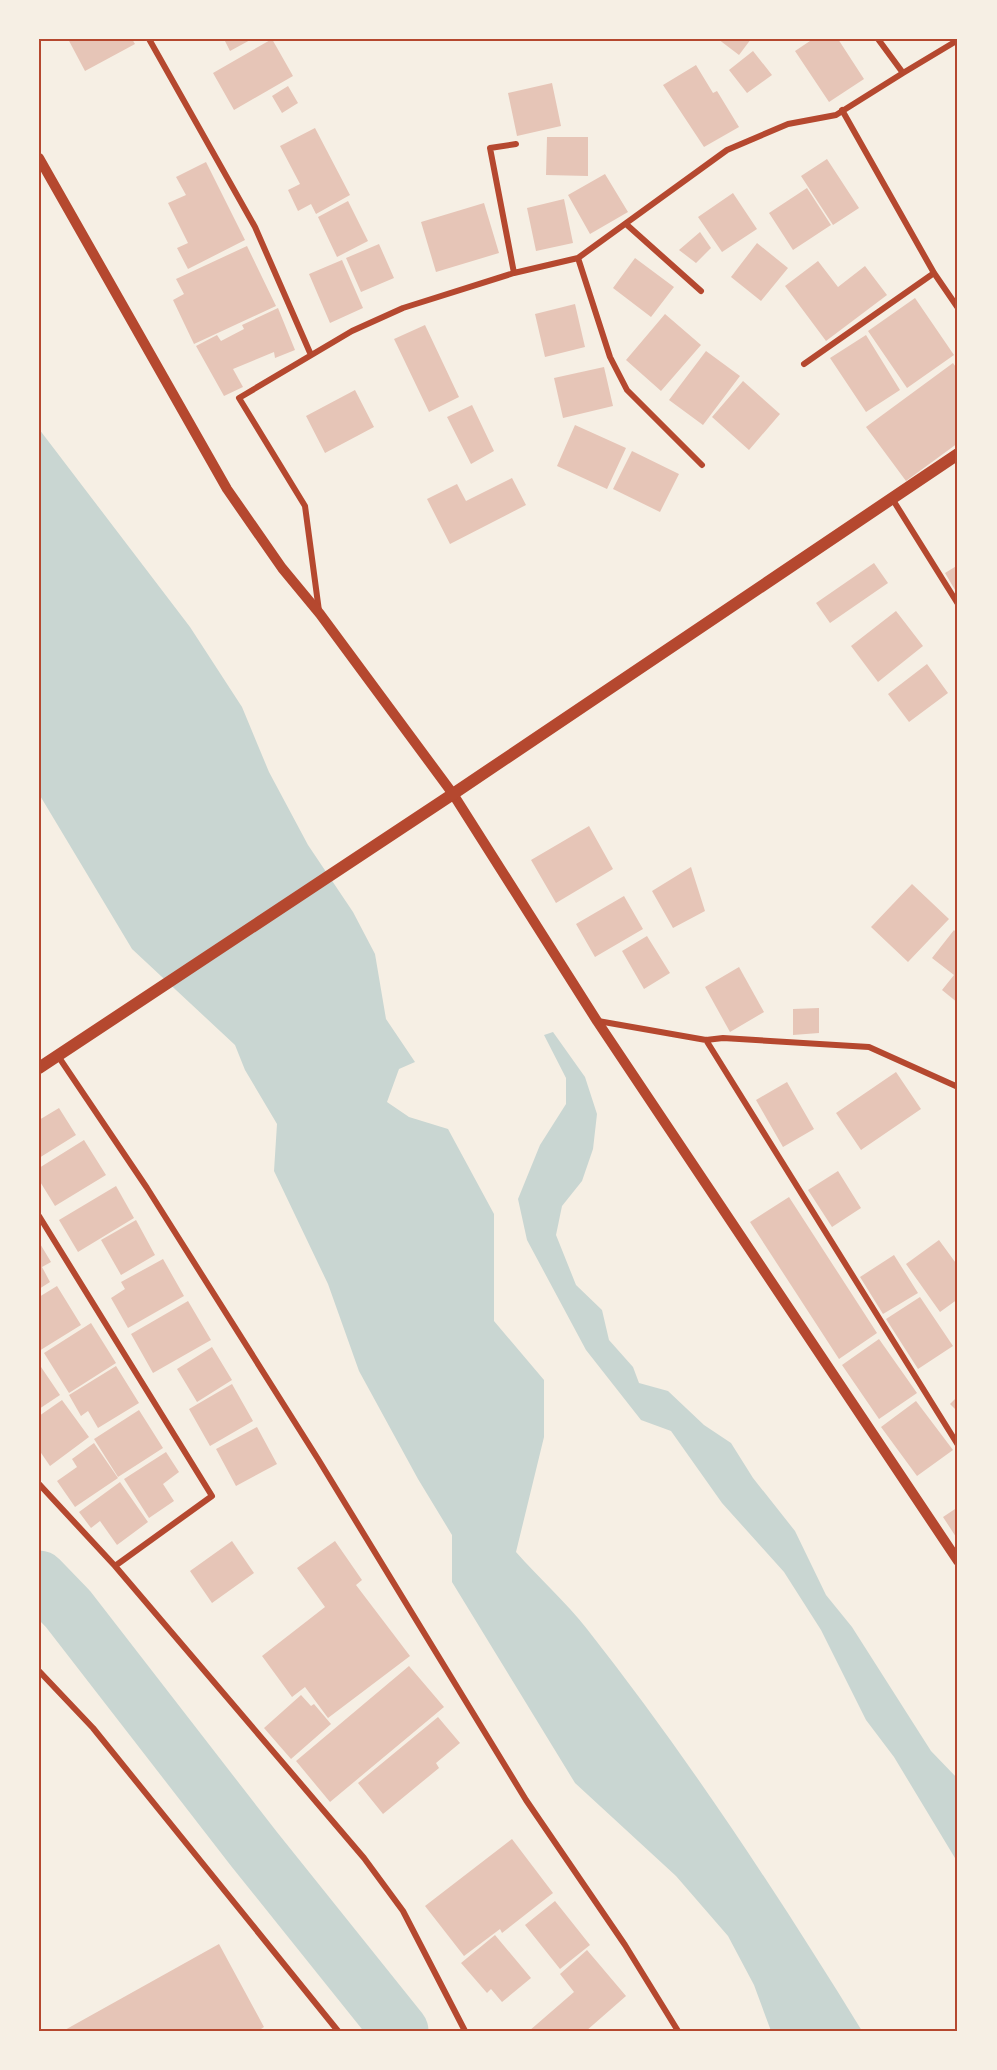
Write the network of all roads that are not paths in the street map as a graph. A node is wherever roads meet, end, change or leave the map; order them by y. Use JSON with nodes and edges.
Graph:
{"nodes":[{"id":1,"x":149,"y":39,"type":"edge"},
{"id":2,"x":878,"y":39,"type":"edge"},
{"id":3,"x":958,"y":40,"type":"edge"},
{"id":4,"x":903,"y":73,"type":"junction"},
{"id":5,"x":842,"y":110,"type":"junction"},
{"id":6,"x":516,"y":144,"type":"dead end"},
{"id":7,"x":39,"y":158,"type":"edge"},
{"id":8,"x":626,"y":224,"type":"junction"},
{"id":9,"x":578,"y":258,"type":"junction"},
{"id":10,"x":514,"y":273,"type":"junction"},
{"id":11,"x":934,"y":273,"type":"junction"},
{"id":12,"x":701,"y":291,"type":"dead end"},
{"id":13,"x":958,"y":308,"type":"edge"},
{"id":14,"x":311,"y":356,"type":"junction"},
{"id":15,"x":804,"y":364,"type":"dead end"},
{"id":16,"x":958,"y":454,"type":"edge"},
{"id":17,"x":702,"y":465,"type":"dead end"},
{"id":18,"x":893,"y":500,"type":"junction"},
{"id":19,"x":958,"y":604,"type":"edge"},
{"id":20,"x":320,"y":614,"type":"junction"},
{"id":21,"x":453,"y":794,"type":"junction"},
{"id":22,"x":597,"y":1021,"type":"junction"},
{"id":23,"x":706,"y":1040,"type":"junction"},
{"id":24,"x":58,"y":1055,"type":"junction"},
{"id":25,"x":39,"y":1068,"type":"edge"},
{"id":26,"x":958,"y":1087,"type":"edge"},
{"id":27,"x":39,"y":1216,"type":"edge"},
{"id":28,"x":958,"y":1445,"type":"edge"},
{"id":29,"x":39,"y":1484,"type":"edge"},
{"id":30,"x":958,"y":1561,"type":"edge"},
{"id":31,"x":115,"y":1566,"type":"junction"},
{"id":32,"x":39,"y":1671,"type":"edge"},
{"id":33,"x":338,"y":2031,"type":"edge"},
{"id":34,"x":465,"y":2031,"type":"edge"},
{"id":35,"x":678,"y":2031,"type":"edge"}],
"edges":[{"from":1,"to":14,"type":"street"},
{"from":2,"to":4,"type":"street"},
{"from":3,"to":4,"type":"street"},
{"from":4,"to":5,"type":"street"},
{"from":5,"to":8,"type":"street"},
{"from":5,"to":11,"type":"street"},
{"from":6,"to":10,"type":"street"},
{"from":7,"to":20,"type":"street"},
{"from":8,"to":9,"type":"street"},
{"from":8,"to":12,"type":"street"},
{"from":9,"to":10,"type":"street"},
{"from":9,"to":17,"type":"street"},
{"from":10,"to":14,"type":"street"},
{"from":11,"to":13,"type":"street"},
{"from":11,"to":15,"type":"street"},
{"from":14,"to":20,"type":"street"},
{"from":16,"to":18,"type":"main road"},
{"from":18,"to":19,"type":"street"},
{"from":18,"to":21,"type":"main road"},
{"from":20,"to":21,"type":"street"},
{"from":21,"to":22,"type":"street"},
{"from":21,"to":24,"type":"main road"},
{"from":22,"to":23,"type":"street"},
{"from":22,"to":30,"type":"street"},
{"from":23,"to":26,"type":"street"},
{"from":23,"to":28,"type":"street"},
{"from":24,"to":25,"type":"main road"},
{"from":24,"to":35,"type":"street"},
{"from":27,"to":31,"type":"street"},
{"from":29,"to":31,"type":"street"},
{"from":31,"to":34,"type":"street"},
{"from":32,"to":33,"type":"street"}]}
